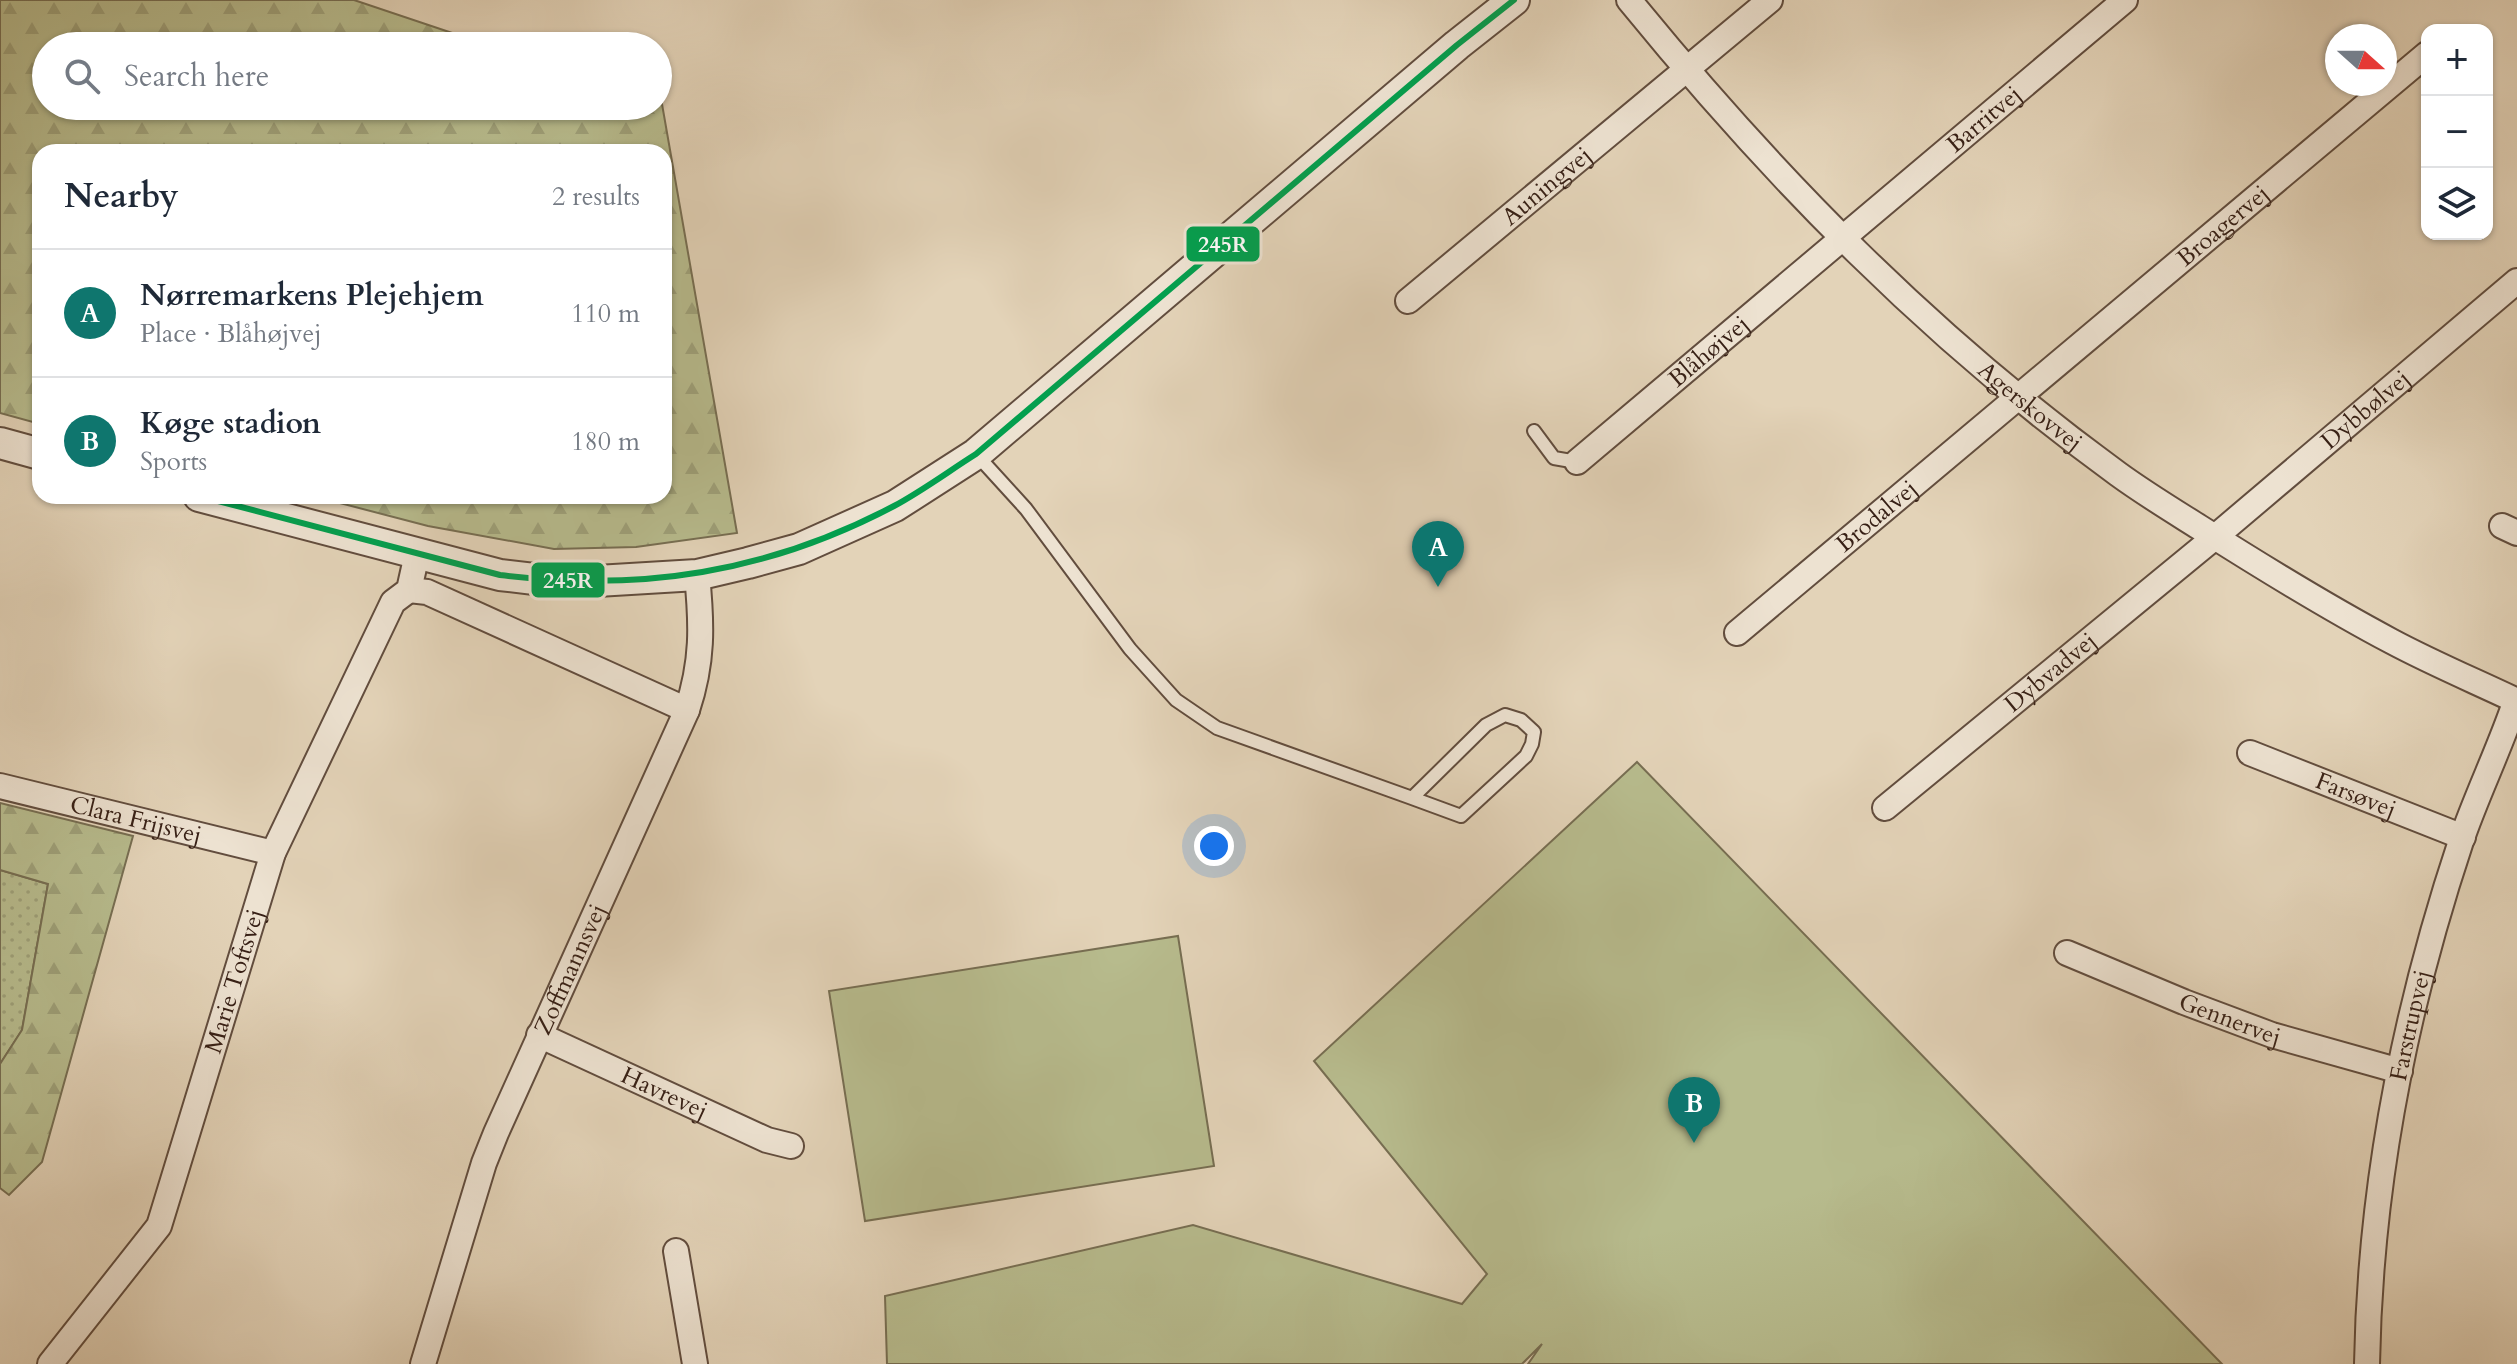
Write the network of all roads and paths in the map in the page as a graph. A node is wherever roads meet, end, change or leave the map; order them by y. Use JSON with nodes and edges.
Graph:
{"nodes":[{"id":1,"x":1514,"y":0,"type":"edge"},
{"id":2,"x":1629,"y":0,"type":"edge"},
{"id":3,"x":1770,"y":0,"type":"edge"},
{"id":4,"x":2125,"y":0,"type":"edge"},
{"id":5,"x":2421,"y":59,"type":"edge"},
{"id":6,"x":1685,"y":69,"type":"junction"},
{"id":7,"x":1841,"y":239,"type":"junction"},
{"id":8,"x":2517,"y":281,"type":"edge"},
{"id":9,"x":1408,"y":301,"type":"dead end"},
{"id":10,"x":2016,"y":398,"type":"junction"},
{"id":11,"x":1534,"y":431,"type":"dead end"},
{"id":12,"x":0,"y":443,"type":"edge"},
{"id":13,"x":32,"y":452,"type":"edge"},
{"id":14,"x":976,"y":454,"type":"junction"},
{"id":15,"x":1577,"y":462,"type":"joint"},
{"id":16,"x":229,"y":504,"type":"edge"},
{"id":17,"x":2215,"y":537,"type":"junction"},
{"id":18,"x":417,"y":554,"type":"junction"},
{"id":19,"x":697,"y":575,"type":"junction"},
{"id":20,"x":409,"y":590,"type":"junction"},
{"id":21,"x":1737,"y":633,"type":"dead end"},
{"id":22,"x":2517,"y":700,"type":"edge"},
{"id":23,"x":687,"y":710,"type":"junction"},
{"id":24,"x":2250,"y":753,"type":"dead end"},
{"id":25,"x":0,"y":786,"type":"edge"},
{"id":26,"x":1412,"y":798,"type":"junction"},
{"id":27,"x":1885,"y":808,"type":"dead end"},
{"id":28,"x":2463,"y":837,"type":"junction"},
{"id":29,"x":273,"y":853,"type":"junction"},
{"id":30,"x":2067,"y":953,"type":"dead end"},
{"id":31,"x":539,"y":1035,"type":"junction"},
{"id":32,"x":2400,"y":1071,"type":"junction"},
{"id":33,"x":791,"y":1146,"type":"dead end"},
{"id":34,"x":676,"y":1251,"type":"dead end"},
{"id":35,"x":50,"y":1364,"type":"edge"},
{"id":36,"x":423,"y":1364,"type":"edge"},
{"id":37,"x":695,"y":1364,"type":"edge"},
{"id":38,"x":2367,"y":1364,"type":"edge"}],
"edges":[{"from":1,"to":14,"type":"street"},
{"from":2,"to":6,"type":"street","name":"Agerskovvej"},
{"from":3,"to":6,"type":"street","name":"Auningvej"},
{"from":4,"to":7,"type":"street","name":"Barritvej"},
{"from":5,"to":10,"type":"street","name":"Broagervej"},
{"from":6,"to":7,"type":"street","name":"Agerskovvej"},
{"from":6,"to":9,"type":"street","name":"Auningvej"},
{"from":7,"to":10,"type":"street","name":"Agerskovvej"},
{"from":7,"to":15,"type":"street","name":"Blåhøjvej"},
{"from":8,"to":17,"type":"street","name":"Dybbølvej"},
{"from":10,"to":17,"type":"street","name":"Agerskovvej"},
{"from":10,"to":21,"type":"street","name":"Brodalvej"},
{"from":11,"to":15,"type":"lane"},
{"from":12,"to":13,"type":"street"},
{"from":14,"to":19,"type":"street"},
{"from":14,"to":26,"type":"lane"},
{"from":16,"to":18,"type":"street"},
{"from":17,"to":22,"type":"street","name":"Agerskovvej"},
{"from":17,"to":27,"type":"street","name":"Dybvadvej"},
{"from":18,"to":19,"type":"street"},
{"from":18,"to":20,"type":"street","name":"Marie Toftsvej"},
{"from":19,"to":23,"type":"street","name":"Zoffmannsvej"},
{"from":20,"to":23,"type":"street"},
{"from":20,"to":29,"type":"street","name":"Marie Toftsvej"},
{"from":22,"to":28,"type":"street","name":"Farstrupvej"},
{"from":23,"to":31,"type":"street","name":"Zoffmannsvej"},
{"from":24,"to":28,"type":"street","name":"Farsøvej"},
{"from":25,"to":29,"type":"street","name":"Clara Frijsvej"},
{"from":26,"to":26,"type":"lane"},
{"from":28,"to":32,"type":"street","name":"Farstrupvej"},
{"from":29,"to":35,"type":"street","name":"Marie Toftsvej"},
{"from":30,"to":32,"type":"street","name":"Gennervej"},
{"from":31,"to":33,"type":"street","name":"Havrevej"},
{"from":31,"to":36,"type":"street","name":"Zoffmannsvej"},
{"from":32,"to":38,"type":"street","name":"Farstrupvej"},
{"from":34,"to":37,"type":"street"}]}
